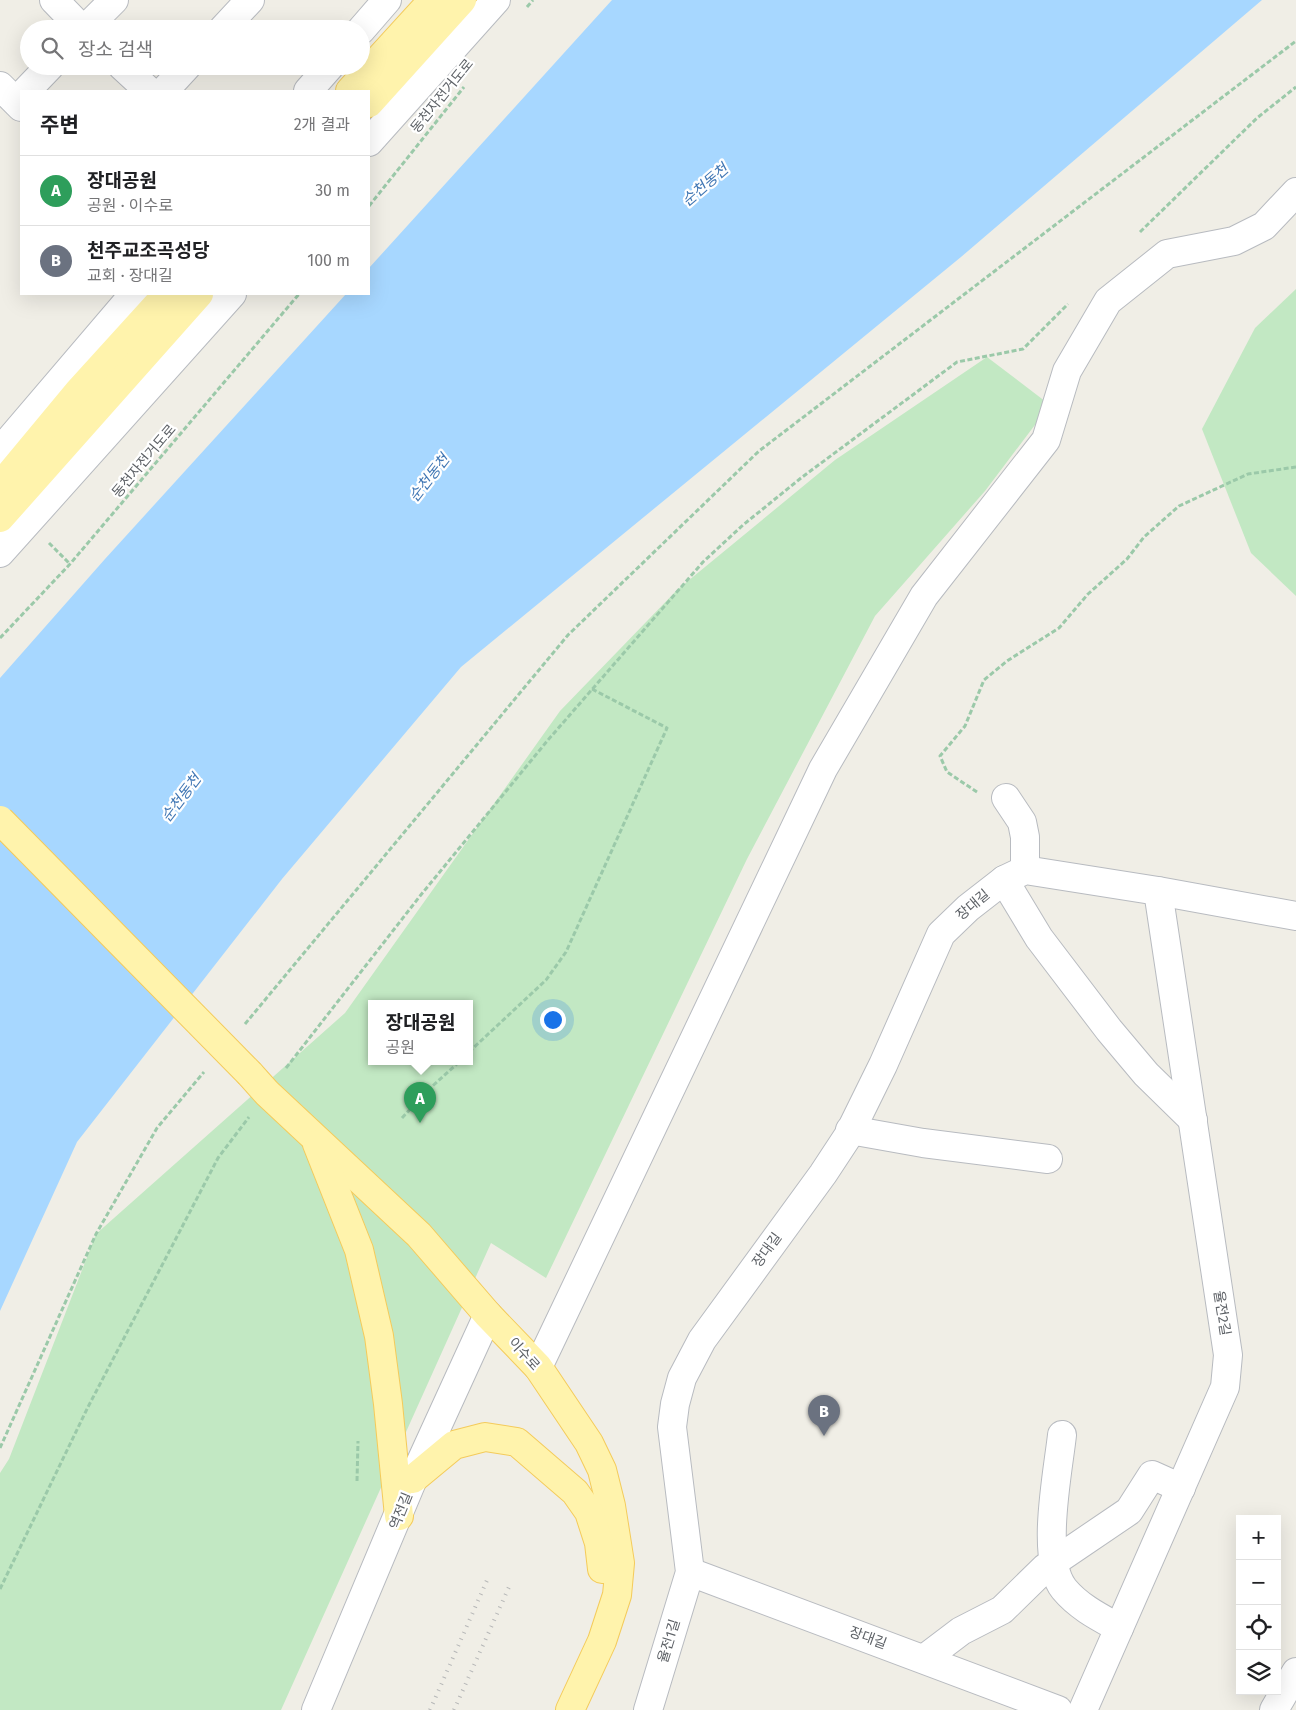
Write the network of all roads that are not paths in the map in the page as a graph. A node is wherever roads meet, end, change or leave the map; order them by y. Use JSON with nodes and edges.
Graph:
{"nodes":[{"id":1,"x":54,"y":0,"type":"edge"},
{"id":2,"x":114,"y":0,"type":"edge"},
{"id":3,"x":250,"y":0,"type":"edge"},
{"id":4,"x":387,"y":0,"type":"edge"},
{"id":5,"x":433,"y":0,"type":"edge"},
{"id":6,"x":462,"y":0,"type":"edge"},
{"id":7,"x":496,"y":0,"type":"edge"},
{"id":8,"x":75,"y":20,"type":"edge"},
{"id":9,"x":93,"y":20,"type":"edge"},
{"id":10,"x":231,"y":20,"type":"edge"},
{"id":11,"x":370,"y":20,"type":"edge"},
{"id":12,"x":370,"y":69,"type":"edge"},
{"id":13,"x":40,"y":75,"type":"edge"},
{"id":14,"x":132,"y":75,"type":"edge"},
{"id":15,"x":179,"y":75,"type":"edge"},
{"id":16,"x":322,"y":75,"type":"edge"},
{"id":17,"x":365,"y":75,"type":"edge"},
{"id":18,"x":24,"y":90,"type":"edge"},
{"id":19,"x":148,"y":90,"type":"edge"},
{"id":20,"x":165,"y":90,"type":"edge"},
{"id":21,"x":309,"y":90,"type":"edge"},
{"id":22,"x":351,"y":90,"type":"edge"},
{"id":23,"x":370,"y":102,"type":"edge"},
{"id":24,"x":370,"y":141,"type":"edge"},
{"id":25,"x":1296,"y":192,"type":"edge"},
{"id":26,"x":133,"y":295,"type":"edge"},
{"id":27,"x":166,"y":295,"type":"edge"},
{"id":28,"x":197,"y":295,"type":"edge"},
{"id":29,"x":231,"y":295,"type":"edge"},
{"id":30,"x":0,"y":451,"type":"edge"},
{"id":31,"x":0,"y":486,"type":"edge"},
{"id":32,"x":0,"y":518,"type":"edge"},
{"id":33,"x":0,"y":552,"type":"edge"},
{"id":34,"x":1006,"y":798,"type":"road end"},
{"id":35,"x":0,"y":820,"type":"edge"},
{"id":36,"x":1014,"y":875,"type":"junction"},
{"id":37,"x":1158,"y":891,"type":"junction"},
{"id":38,"x":1296,"y":916,"type":"edge"},
{"id":39,"x":1193,"y":1120,"type":"junction"},
{"id":40,"x":850,"y":1130,"type":"junction"},
{"id":41,"x":314,"y":1135,"type":"junction"},
{"id":42,"x":1048,"y":1159,"type":"dead end"},
{"id":43,"x":488,"y":1314,"type":"junction"},
{"id":44,"x":538,"y":1367,"type":"junction"},
{"id":45,"x":1062,"y":1435,"type":"dead end"},
{"id":46,"x":414,"y":1479,"type":"junction"},
{"id":47,"x":1181,"y":1488,"type":"junction"},
{"id":48,"x":399,"y":1516,"type":"junction"},
{"id":49,"x":1053,"y":1563,"type":"junction"},
{"id":50,"x":690,"y":1572,"type":"junction"},
{"id":51,"x":1119,"y":1628,"type":"junction"},
{"id":52,"x":602,"y":1641,"type":"junction"},
{"id":53,"x":924,"y":1659,"type":"junction"},
{"id":54,"x":1296,"y":1672,"type":"edge"},
{"id":55,"x":316,"y":1710,"type":"edge"},
{"id":56,"x":570,"y":1710,"type":"edge"},
{"id":57,"x":648,"y":1710,"type":"edge"},
{"id":58,"x":1058,"y":1710,"type":"edge"},
{"id":59,"x":1083,"y":1710,"type":"edge"},
{"id":60,"x":1274,"y":1710,"type":"edge"}],
"edges":[{"from":1,"to":8,"type":"street"},
{"from":2,"to":9,"type":"street"},
{"from":3,"to":10,"type":"street"},
{"from":4,"to":11,"type":"street"},
{"from":5,"to":12,"type":"main road"},
{"from":6,"to":23,"type":"main road"},
{"from":7,"to":24,"type":"street"},
{"from":13,"to":18,"type":"street"},
{"from":14,"to":19,"type":"street"},
{"from":15,"to":20,"type":"street"},
{"from":16,"to":21,"type":"street"},
{"from":17,"to":22,"type":"main road"},
{"from":25,"to":44,"type":"street"},
{"from":26,"to":30,"type":"street"},
{"from":27,"to":31,"type":"main road"},
{"from":28,"to":32,"type":"main road"},
{"from":29,"to":33,"type":"street"},
{"from":34,"to":36,"type":"street"},
{"from":35,"to":41,"type":"main road","name":"이수로","bridge":true},
{"from":36,"to":37,"type":"street"},
{"from":36,"to":39,"type":"street"},
{"from":36,"to":40,"type":"street","name":"장대길"},
{"from":37,"to":38,"type":"street"},
{"from":37,"to":39,"type":"street","name":"율전2길"},
{"from":39,"to":47,"type":"street","name":"율전2길"},
{"from":40,"to":42,"type":"street"},
{"from":40,"to":50,"type":"street","name":"장대길"},
{"from":41,"to":43,"type":"main road","name":"이수로"},
{"from":41,"to":48,"type":"main road"},
{"from":43,"to":44,"type":"main road","name":"이수로"},
{"from":43,"to":46,"type":"street","name":"역전길"},
{"from":44,"to":52,"type":"main road","name":"이수로"},
{"from":45,"to":49,"type":"street"},
{"from":46,"to":48,"type":"street","name":"역전길"},
{"from":46,"to":52,"type":"main road"},
{"from":47,"to":49,"type":"street"},
{"from":47,"to":51,"type":"street","name":"율전2길"},
{"from":48,"to":55,"type":"street","name":"역전길"},
{"from":49,"to":51,"type":"street"},
{"from":49,"to":53,"type":"street"},
{"from":50,"to":53,"type":"street","name":"장대길"},
{"from":50,"to":57,"type":"street","name":"율전1길"},
{"from":51,"to":59,"type":"street","name":"율전2길"},
{"from":52,"to":56,"type":"main road","name":"이수로"},
{"from":53,"to":58,"type":"street","name":"장대길"},
{"from":54,"to":60,"type":"street"}]}
